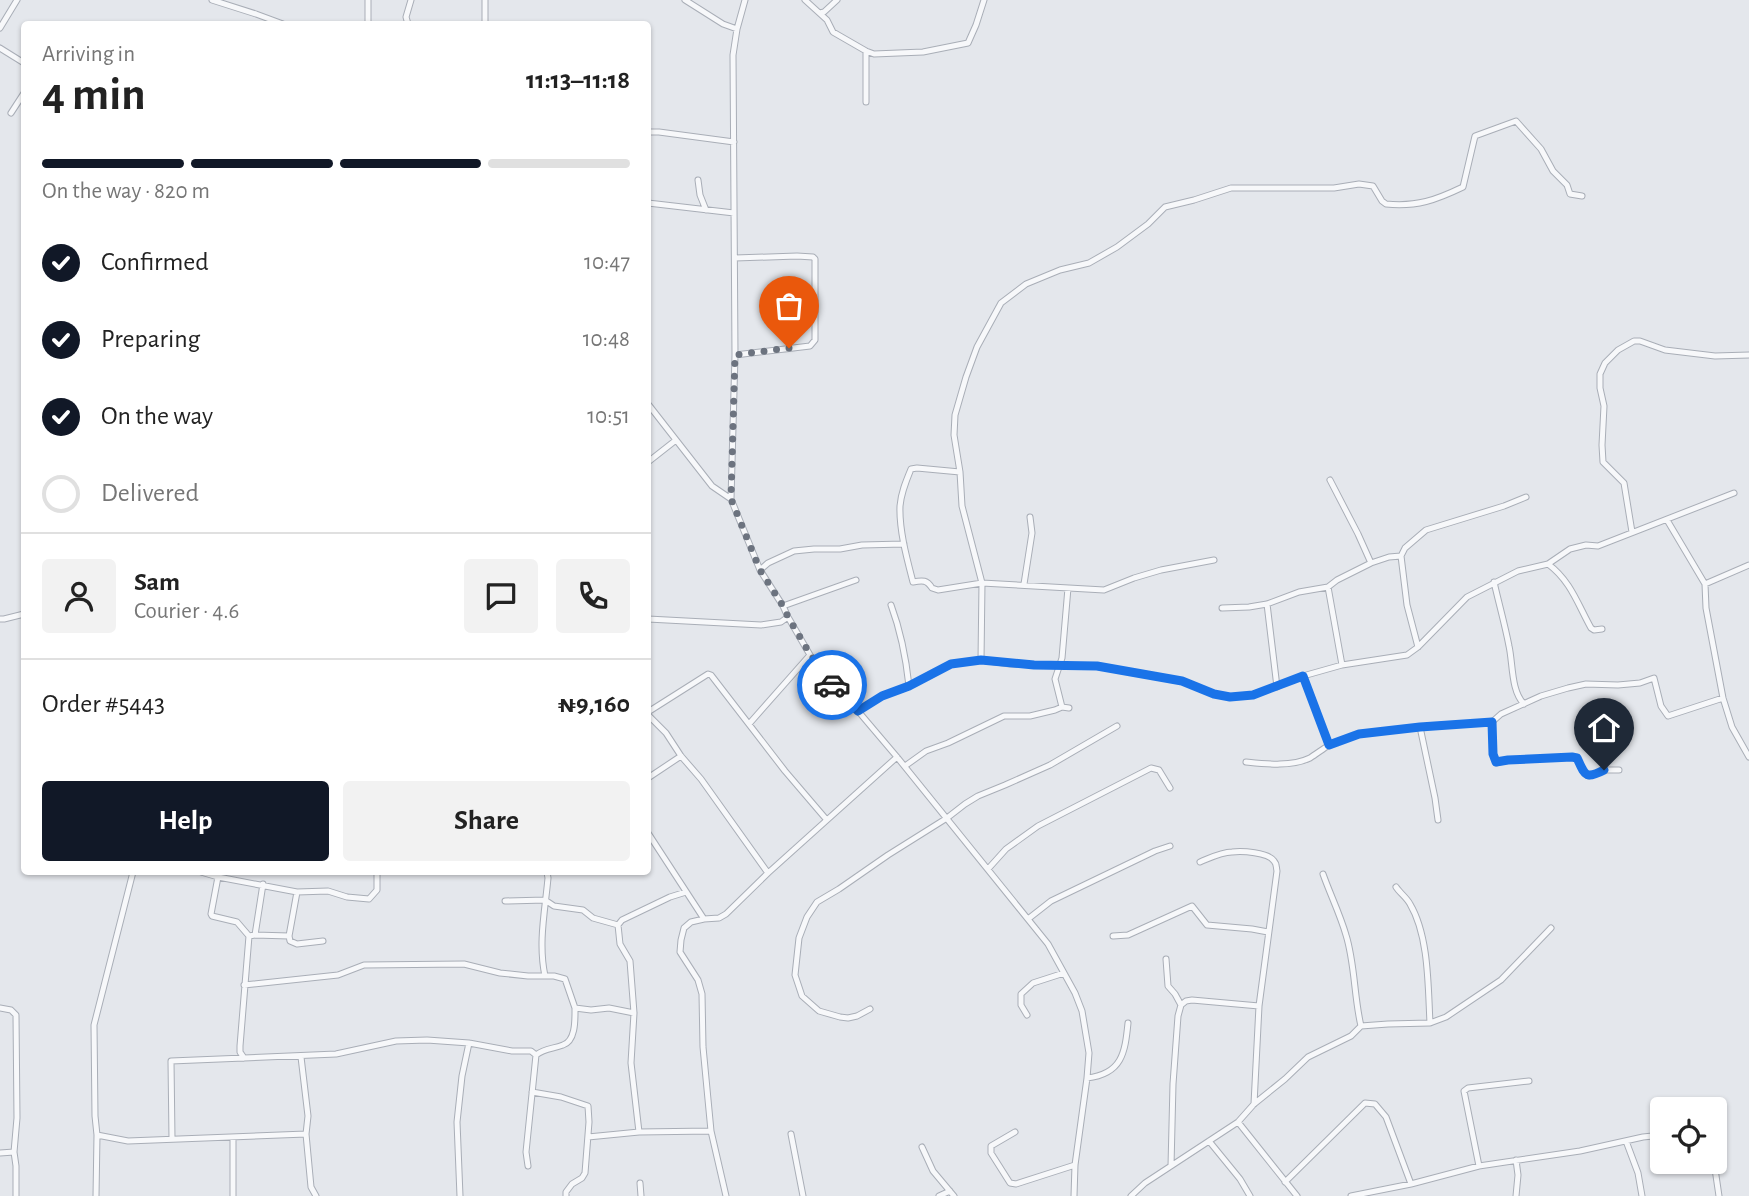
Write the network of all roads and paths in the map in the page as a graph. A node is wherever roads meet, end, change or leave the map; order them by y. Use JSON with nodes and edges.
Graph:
{"nodes":[{"id":1,"x":17,"y":0,"type":"edge"},
{"id":2,"x":215,"y":0,"type":"edge"},
{"id":3,"x":368,"y":0,"type":"edge"},
{"id":4,"x":411,"y":0,"type":"edge"},
{"id":5,"x":485,"y":0,"type":"edge"},
{"id":6,"x":685,"y":0,"type":"edge"},
{"id":7,"x":745,"y":0,"type":"edge"},
{"id":8,"x":805,"y":0,"type":"edge"},
{"id":9,"x":837,"y":0,"type":"edge"},
{"id":10,"x":984,"y":0,"type":"edge"},
{"id":11,"x":820,"y":13,"type":"junction"},
{"id":12,"x":275,"y":21,"type":"edge"},
{"id":13,"x":368,"y":21,"type":"edge"},
{"id":14,"x":407,"y":21,"type":"edge"},
{"id":15,"x":485,"y":21,"type":"edge"},
{"id":16,"x":0,"y":28,"type":"edge"},
{"id":17,"x":737,"y":29,"type":"junction"},
{"id":18,"x":0,"y":48,"type":"edge"},
{"id":19,"x":866,"y":51,"type":"junction"},
{"id":20,"x":21,"y":61,"type":"edge"},
{"id":21,"x":21,"y":98,"type":"edge"},
{"id":22,"x":866,"y":102,"type":"dead end"},
{"id":23,"x":11,"y":113,"type":"dead end"},
{"id":24,"x":651,"y":132,"type":"edge"},
{"id":25,"x":734,"y":142,"type":"junction"},
{"id":26,"x":698,"y":180,"type":"dead end"},
{"id":27,"x":1583,"y":196,"type":"dead end"},
{"id":28,"x":651,"y":203,"type":"edge"},
{"id":29,"x":706,"y":209,"type":"junction"},
{"id":30,"x":734,"y":213,"type":"junction"},
{"id":31,"x":735,"y":258,"type":"junction"},
{"id":32,"x":735,"y":355,"type":"junction"},
{"id":33,"x":1749,"y":355,"type":"edge"},
{"id":34,"x":651,"y":408,"type":"edge"},
{"id":35,"x":676,"y":440,"type":"junction"},
{"id":36,"x":651,"y":459,"type":"edge"},
{"id":37,"x":960,"y":472,"type":"junction"},
{"id":38,"x":1330,"y":480,"type":"dead end"},
{"id":39,"x":1734,"y":493,"type":"dead end"},
{"id":40,"x":1526,"y":497,"type":"dead end"},
{"id":41,"x":731,"y":499,"type":"junction"},
{"id":42,"x":1030,"y":517,"type":"dead end"},
{"id":43,"x":1667,"y":520,"type":"junction"},
{"id":44,"x":1632,"y":532,"type":"junction"},
{"id":45,"x":904,"y":544,"type":"junction"},
{"id":46,"x":1401,"y":556,"type":"junction"},
{"id":47,"x":1214,"y":559,"type":"dead end"},
{"id":48,"x":1371,"y":563,"type":"junction"},
{"id":49,"x":1548,"y":564,"type":"junction"},
{"id":50,"x":1749,"y":565,"type":"edge"},
{"id":51,"x":760,"y":570,"type":"junction"},
{"id":52,"x":856,"y":580,"type":"dead end"},
{"id":53,"x":1494,"y":582,"type":"junction"},
{"id":54,"x":982,"y":583,"type":"junction"},
{"id":55,"x":1024,"y":584,"type":"junction"},
{"id":56,"x":1705,"y":584,"type":"junction"},
{"id":57,"x":1328,"y":587,"type":"junction"},
{"id":58,"x":1068,"y":588,"type":"junction"},
{"id":59,"x":1267,"y":604,"type":"junction"},
{"id":60,"x":891,"y":605,"type":"dead end"},
{"id":61,"x":783,"y":606,"type":"junction"},
{"id":62,"x":1222,"y":608,"type":"dead end"},
{"id":63,"x":21,"y":614,"type":"edge"},
{"id":64,"x":788,"y":617,"type":"junction"},
{"id":65,"x":0,"y":619,"type":"edge"},
{"id":66,"x":651,"y":619,"type":"edge"},
{"id":67,"x":1602,"y":629,"type":"dead end"},
{"id":68,"x":1418,"y":647,"type":"junction"},
{"id":69,"x":810,"y":654,"type":"junction"},
{"id":70,"x":981,"y":660,"type":"junction"},
{"id":71,"x":1342,"y":665,"type":"junction"},
{"id":72,"x":1059,"y":666,"type":"junction"},
{"id":73,"x":1303,"y":676,"type":"junction"},
{"id":74,"x":909,"y":686,"type":"junction"},
{"id":75,"x":1277,"y":687,"type":"junction"},
{"id":76,"x":1723,"y":698,"type":"junction"},
{"id":77,"x":1524,"y":704,"type":"junction"},
{"id":78,"x":651,"y":711,"type":"edge"},
{"id":79,"x":858,"y":711,"type":"junction"},
{"id":80,"x":651,"y":716,"type":"edge"},
{"id":81,"x":1492,"y":722,"type":"junction"},
{"id":82,"x":749,"y":724,"type":"junction"},
{"id":83,"x":1117,"y":726,"type":"dead end"},
{"id":84,"x":1420,"y":727,"type":"junction"},
{"id":85,"x":1329,"y":745,"type":"junction"},
{"id":86,"x":681,"y":756,"type":"junction"},
{"id":87,"x":897,"y":757,"type":"junction"},
{"id":88,"x":1749,"y":757,"type":"edge"},
{"id":89,"x":1246,"y":762,"type":"dead end"},
{"id":90,"x":905,"y":766,"type":"junction"},
{"id":91,"x":1619,"y":769,"type":"dead end"},
{"id":92,"x":651,"y":776,"type":"edge"},
{"id":93,"x":1170,"y":788,"type":"dead end"},
{"id":94,"x":947,"y":818,"type":"junction"},
{"id":95,"x":826,"y":819,"type":"junction"},
{"id":96,"x":1438,"y":820,"type":"dead end"},
{"id":97,"x":651,"y":844,"type":"edge"},
{"id":98,"x":1170,"y":845,"type":"dead end"},
{"id":99,"x":1200,"y":862,"type":"dead end"},
{"id":100,"x":988,"y":869,"type":"junction"},
{"id":101,"x":768,"y":873,"type":"junction"},
{"id":102,"x":1323,"y":874,"type":"dead end"},
{"id":103,"x":132,"y":875,"type":"edge"},
{"id":104,"x":211,"y":875,"type":"edge"},
{"id":105,"x":377,"y":875,"type":"edge"},
{"id":106,"x":548,"y":875,"type":"edge"},
{"id":107,"x":218,"y":877,"type":"junction"},
{"id":108,"x":263,"y":884,"type":"junction"},
{"id":109,"x":1396,"y":887,"type":"dead end"},
{"id":110,"x":297,"y":892,"type":"junction"},
{"id":111,"x":686,"y":892,"type":"junction"},
{"id":112,"x":545,"y":900,"type":"junction"},
{"id":113,"x":505,"y":901,"type":"dead end"},
{"id":114,"x":704,"y":919,"type":"junction"},
{"id":115,"x":1028,"y":919,"type":"junction"},
{"id":116,"x":618,"y":925,"type":"junction"},
{"id":117,"x":1551,"y":928,"type":"dead end"},
{"id":118,"x":1268,"y":932,"type":"junction"},
{"id":119,"x":252,"y":935,"type":"junction"},
{"id":120,"x":289,"y":936,"type":"junction"},
{"id":121,"x":1113,"y":936,"type":"dead end"},
{"id":122,"x":323,"y":941,"type":"dead end"},
{"id":123,"x":1166,"y":958,"type":"dead end"},
{"id":124,"x":1064,"y":973,"type":"junction"},
{"id":125,"x":545,"y":976,"type":"junction"},
{"id":126,"x":244,"y":985,"type":"junction"},
{"id":127,"x":1181,"y":1005,"type":"junction"},
{"id":128,"x":1259,"y":1006,"type":"junction"},
{"id":129,"x":0,"y":1008,"type":"edge"},
{"id":130,"x":575,"y":1008,"type":"junction"},
{"id":131,"x":870,"y":1009,"type":"dead end"},
{"id":132,"x":634,"y":1013,"type":"junction"},
{"id":133,"x":1027,"y":1015,"type":"dead end"},
{"id":134,"x":1128,"y":1023,"type":"dead end"},
{"id":135,"x":1430,"y":1023,"type":"junction"},
{"id":136,"x":1361,"y":1026,"type":"junction"},
{"id":137,"x":470,"y":1042,"type":"junction"},
{"id":138,"x":536,"y":1055,"type":"junction"},
{"id":139,"x":301,"y":1057,"type":"junction"},
{"id":140,"x":244,"y":1058,"type":"junction"},
{"id":141,"x":1087,"y":1078,"type":"junction"},
{"id":142,"x":1529,"y":1081,"type":"dead end"},
{"id":143,"x":532,"y":1092,"type":"junction"},
{"id":144,"x":1254,"y":1104,"type":"junction"},
{"id":145,"x":1238,"y":1122,"type":"junction"},
{"id":146,"x":710,"y":1131,"type":"junction"},
{"id":147,"x":639,"y":1132,"type":"junction"},
{"id":148,"x":1015,"y":1132,"type":"dead end"},
{"id":149,"x":306,"y":1134,"type":"junction"},
{"id":150,"x":791,"y":1134,"type":"dead end"},
{"id":151,"x":97,"y":1135,"type":"junction"},
{"id":152,"x":587,"y":1137,"type":"junction"},
{"id":153,"x":1650,"y":1137,"type":"edge"},
{"id":154,"x":233,"y":1138,"type":"junction"},
{"id":155,"x":172,"y":1139,"type":"junction"},
{"id":156,"x":1209,"y":1141,"type":"junction"},
{"id":157,"x":1626,"y":1141,"type":"junction"},
{"id":158,"x":922,"y":1147,"type":"dead end"},
{"id":159,"x":14,"y":1152,"type":"junction"},
{"id":160,"x":0,"y":1153,"type":"edge"},
{"id":161,"x":1516,"y":1160,"type":"junction"},
{"id":162,"x":1075,"y":1165,"type":"junction"},
{"id":163,"x":528,"y":1166,"type":"dead end"},
{"id":164,"x":1171,"y":1166,"type":"junction"},
{"id":165,"x":1479,"y":1166,"type":"junction"},
{"id":166,"x":1715,"y":1174,"type":"edge"},
{"id":167,"x":1285,"y":1182,"type":"junction"},
{"id":168,"x":640,"y":1183,"type":"dead end"},
{"id":169,"x":1411,"y":1184,"type":"junction"},
{"id":170,"x":952,"y":1194,"type":"edge"},
{"id":171,"x":16,"y":1196,"type":"edge"},
{"id":172,"x":96,"y":1196,"type":"edge"},
{"id":173,"x":233,"y":1196,"type":"edge"},
{"id":174,"x":316,"y":1196,"type":"edge"},
{"id":175,"x":460,"y":1196,"type":"edge"},
{"id":176,"x":566,"y":1196,"type":"edge"},
{"id":177,"x":641,"y":1196,"type":"edge"},
{"id":178,"x":726,"y":1196,"type":"edge"},
{"id":179,"x":803,"y":1196,"type":"edge"},
{"id":180,"x":939,"y":1196,"type":"edge"},
{"id":181,"x":1074,"y":1196,"type":"edge"},
{"id":182,"x":1131,"y":1196,"type":"edge"},
{"id":183,"x":1250,"y":1196,"type":"edge"},
{"id":184,"x":1297,"y":1196,"type":"edge"},
{"id":185,"x":1352,"y":1196,"type":"edge"},
{"id":186,"x":1516,"y":1196,"type":"edge"},
{"id":187,"x":1642,"y":1196,"type":"edge"},
{"id":188,"x":1719,"y":1196,"type":"edge"}],
"edges":[{"from":1,"to":16,"type":"street"},
{"from":2,"to":12,"type":"street"},
{"from":3,"to":13,"type":"street"},
{"from":4,"to":14,"type":"street"},
{"from":5,"to":15,"type":"street"},
{"from":6,"to":17,"type":"street"},
{"from":7,"to":17,"type":"street"},
{"from":8,"to":11,"type":"street"},
{"from":9,"to":11,"type":"street"},
{"from":10,"to":19,"type":"street"},
{"from":11,"to":19,"type":"street"},
{"from":17,"to":25,"type":"street"},
{"from":18,"to":20,"type":"street"},
{"from":19,"to":22,"type":"street"},
{"from":21,"to":23,"type":"street"},
{"from":24,"to":25,"type":"street"},
{"from":25,"to":30,"type":"street"},
{"from":26,"to":29,"type":"street"},
{"from":27,"to":37,"type":"street"},
{"from":28,"to":29,"type":"street"},
{"from":29,"to":30,"type":"street"},
{"from":30,"to":31,"type":"street"},
{"from":31,"to":32,"type":"street"},
{"from":31,"to":32,"type":"street"},
{"from":32,"to":41,"type":"street"},
{"from":33,"to":44,"type":"street"},
{"from":34,"to":35,"type":"street"},
{"from":35,"to":36,"type":"street"},
{"from":35,"to":41,"type":"street"},
{"from":37,"to":45,"type":"street"},
{"from":37,"to":54,"type":"street"},
{"from":38,"to":48,"type":"street"},
{"from":39,"to":43,"type":"street"},
{"from":40,"to":46,"type":"street"},
{"from":41,"to":51,"type":"street"},
{"from":42,"to":55,"type":"street"},
{"from":43,"to":44,"type":"street"},
{"from":43,"to":56,"type":"street"},
{"from":44,"to":49,"type":"street"},
{"from":45,"to":51,"type":"street"},
{"from":45,"to":54,"type":"street"},
{"from":46,"to":48,"type":"street"},
{"from":46,"to":68,"type":"street"},
{"from":47,"to":58,"type":"street"},
{"from":48,"to":57,"type":"street"},
{"from":49,"to":53,"type":"street"},
{"from":49,"to":67,"type":"street"},
{"from":50,"to":56,"type":"street"},
{"from":51,"to":61,"type":"street"},
{"from":52,"to":61,"type":"street"},
{"from":53,"to":68,"type":"street"},
{"from":53,"to":77,"type":"street"},
{"from":54,"to":55,"type":"street"},
{"from":54,"to":70,"type":"street"},
{"from":55,"to":58,"type":"street"},
{"from":56,"to":76,"type":"street"},
{"from":57,"to":59,"type":"street"},
{"from":57,"to":71,"type":"street"},
{"from":58,"to":72,"type":"street"},
{"from":59,"to":62,"type":"street"},
{"from":59,"to":75,"type":"street"},
{"from":60,"to":74,"type":"street"},
{"from":61,"to":64,"type":"street"},
{"from":63,"to":65,"type":"street"},
{"from":64,"to":66,"type":"street"},
{"from":64,"to":69,"type":"street"},
{"from":68,"to":71,"type":"street"},
{"from":69,"to":79,"type":"street"},
{"from":69,"to":82,"type":"street"},
{"from":70,"to":72,"type":"street"},
{"from":70,"to":74,"type":"street"},
{"from":71,"to":73,"type":"street"},
{"from":72,"to":75,"type":"street"},
{"from":72,"to":90,"type":"street"},
{"from":73,"to":75,"type":"street"},
{"from":73,"to":85,"type":"street"},
{"from":74,"to":79,"type":"street"},
{"from":76,"to":77,"type":"street"},
{"from":76,"to":88,"type":"street"},
{"from":77,"to":81,"type":"street"},
{"from":78,"to":82,"type":"street"},
{"from":79,"to":87,"type":"street"},
{"from":80,"to":86,"type":"street"},
{"from":81,"to":84,"type":"street"},
{"from":81,"to":91,"type":"street"},
{"from":82,"to":95,"type":"street"},
{"from":83,"to":94,"type":"street"},
{"from":84,"to":85,"type":"street"},
{"from":84,"to":96,"type":"street"},
{"from":85,"to":89,"type":"street"},
{"from":86,"to":92,"type":"street"},
{"from":86,"to":101,"type":"street"},
{"from":87,"to":90,"type":"street"},
{"from":87,"to":95,"type":"street"},
{"from":90,"to":94,"type":"street"},
{"from":93,"to":100,"type":"street"},
{"from":94,"to":100,"type":"street"},
{"from":94,"to":131,"type":"street"},
{"from":95,"to":101,"type":"street"},
{"from":97,"to":111,"type":"street"},
{"from":98,"to":115,"type":"street"},
{"from":99,"to":118,"type":"street"},
{"from":100,"to":115,"type":"street"},
{"from":101,"to":114,"type":"street"},
{"from":102,"to":136,"type":"street"},
{"from":103,"to":151,"type":"street"},
{"from":104,"to":107,"type":"street"},
{"from":105,"to":110,"type":"street"},
{"from":106,"to":112,"type":"street"},
{"from":107,"to":108,"type":"street"},
{"from":107,"to":119,"type":"street"},
{"from":108,"to":110,"type":"street"},
{"from":108,"to":119,"type":"street"},
{"from":109,"to":135,"type":"street"},
{"from":110,"to":120,"type":"street"},
{"from":111,"to":114,"type":"street"},
{"from":111,"to":116,"type":"street"},
{"from":112,"to":113,"type":"street"},
{"from":112,"to":116,"type":"street"},
{"from":112,"to":125,"type":"street"},
{"from":114,"to":146,"type":"street"},
{"from":115,"to":124,"type":"street"},
{"from":116,"to":132,"type":"street"},
{"from":117,"to":135,"type":"street"},
{"from":118,"to":121,"type":"street"},
{"from":118,"to":128,"type":"street"},
{"from":119,"to":120,"type":"street"},
{"from":119,"to":126,"type":"street"},
{"from":120,"to":122,"type":"street"},
{"from":123,"to":127,"type":"street"},
{"from":124,"to":133,"type":"street"},
{"from":124,"to":141,"type":"street"},
{"from":125,"to":126,"type":"street"},
{"from":125,"to":130,"type":"street"},
{"from":126,"to":140,"type":"street"},
{"from":127,"to":128,"type":"street"},
{"from":127,"to":164,"type":"street"},
{"from":128,"to":144,"type":"street"},
{"from":129,"to":159,"type":"street"},
{"from":130,"to":132,"type":"street"},
{"from":130,"to":138,"type":"street"},
{"from":132,"to":147,"type":"street"},
{"from":134,"to":141,"type":"street"},
{"from":135,"to":136,"type":"street"},
{"from":136,"to":144,"type":"street"},
{"from":137,"to":138,"type":"street"},
{"from":137,"to":139,"type":"street"},
{"from":137,"to":175,"type":"street"},
{"from":138,"to":143,"type":"street"},
{"from":139,"to":140,"type":"street"},
{"from":139,"to":149,"type":"street"},
{"from":140,"to":155,"type":"street"},
{"from":141,"to":162,"type":"street"},
{"from":142,"to":165,"type":"street"},
{"from":143,"to":152,"type":"street"},
{"from":143,"to":163,"type":"street"},
{"from":144,"to":145,"type":"street"},
{"from":145,"to":156,"type":"street"},
{"from":145,"to":167,"type":"street"},
{"from":146,"to":147,"type":"street"},
{"from":146,"to":178,"type":"street"},
{"from":147,"to":152,"type":"street"},
{"from":148,"to":162,"type":"street"},
{"from":149,"to":154,"type":"street"},
{"from":149,"to":174,"type":"street"},
{"from":150,"to":179,"type":"street"},
{"from":151,"to":155,"type":"street"},
{"from":151,"to":172,"type":"street"},
{"from":152,"to":176,"type":"street"},
{"from":153,"to":157,"type":"street"},
{"from":154,"to":155,"type":"street"},
{"from":154,"to":173,"type":"street"},
{"from":156,"to":164,"type":"street"},
{"from":156,"to":183,"type":"street"},
{"from":157,"to":161,"type":"street"},
{"from":157,"to":187,"type":"street"},
{"from":158,"to":170,"type":"street"},
{"from":159,"to":160,"type":"street"},
{"from":159,"to":171,"type":"street"},
{"from":161,"to":165,"type":"street"},
{"from":161,"to":186,"type":"street"},
{"from":162,"to":181,"type":"street"},
{"from":164,"to":182,"type":"street"},
{"from":165,"to":169,"type":"street"},
{"from":166,"to":188,"type":"street"},
{"from":167,"to":169,"type":"street"},
{"from":167,"to":184,"type":"street"},
{"from":168,"to":177,"type":"street"},
{"from":169,"to":185,"type":"street"},
{"from":170,"to":180,"type":"street"}]}
